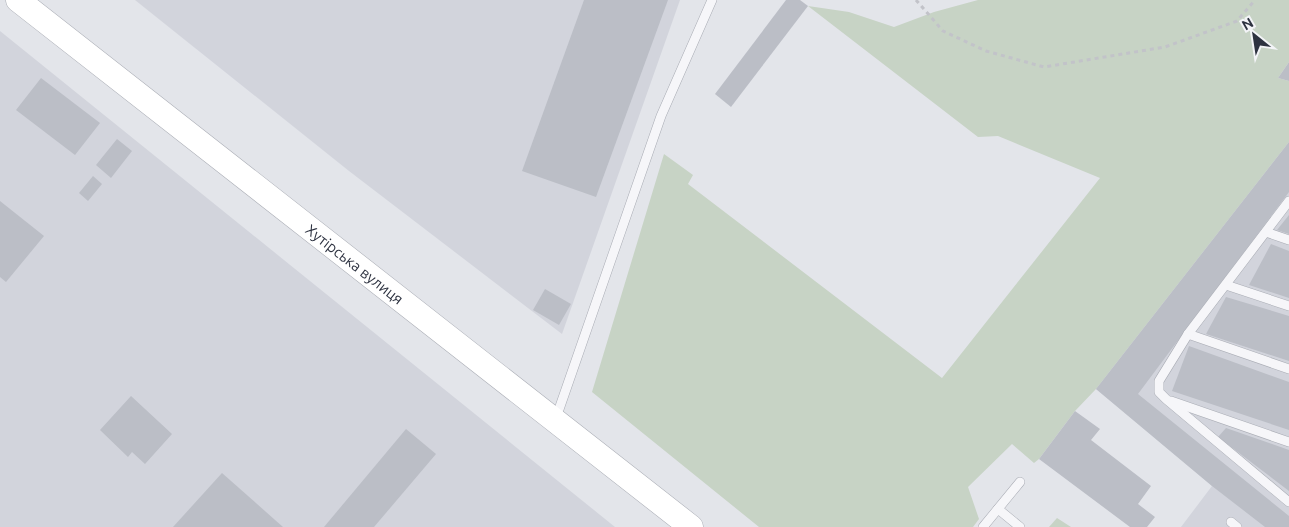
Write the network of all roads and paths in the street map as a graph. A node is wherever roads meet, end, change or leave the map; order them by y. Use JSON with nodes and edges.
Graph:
{"nodes":[{"id":1,"x":18,"y":0,"type":"edge"},
{"id":2,"x":712,"y":0,"type":"edge"},
{"id":3,"x":916,"y":0,"type":"edge"},
{"id":4,"x":1254,"y":0,"type":"edge"},
{"id":5,"x":1289,"y":201,"type":"edge"},
{"id":6,"x":1266,"y":232,"type":"junction"},
{"id":7,"x":1289,"y":240,"type":"edge"},
{"id":8,"x":1226,"y":285,"type":"junction"},
{"id":9,"x":1289,"y":306,"type":"edge"},
{"id":10,"x":1188,"y":334,"type":"junction"},
{"id":11,"x":1289,"y":369,"type":"edge"},
{"id":12,"x":1166,"y":399,"type":"junction"},
{"id":13,"x":555,"y":421,"type":"junction"},
{"id":14,"x":1289,"y":442,"type":"edge"},
{"id":15,"x":1020,"y":482,"type":"dead end"},
{"id":16,"x":1289,"y":502,"type":"edge"},
{"id":17,"x":998,"y":509,"type":"junction"},
{"id":18,"x":691,"y":527,"type":"edge"},
{"id":19,"x":983,"y":527,"type":"edge"},
{"id":20,"x":1020,"y":527,"type":"edge"}],
"edges":[{"from":1,"to":13,"type":"main road","name":"Хутірська вулиця"},
{"from":2,"to":13,"type":"lane"},
{"from":3,"to":4,"type":"path"},
{"from":5,"to":6,"type":"lane"},
{"from":6,"to":7,"type":"lane"},
{"from":6,"to":8,"type":"lane"},
{"from":8,"to":9,"type":"lane"},
{"from":8,"to":10,"type":"lane"},
{"from":10,"to":11,"type":"lane"},
{"from":10,"to":12,"type":"lane"},
{"from":12,"to":14,"type":"lane"},
{"from":12,"to":16,"type":"lane"},
{"from":13,"to":18,"type":"main road","name":"Хутірська вулиця"},
{"from":15,"to":17,"type":"lane"},
{"from":17,"to":19,"type":"lane"},
{"from":17,"to":20,"type":"lane"}]}
